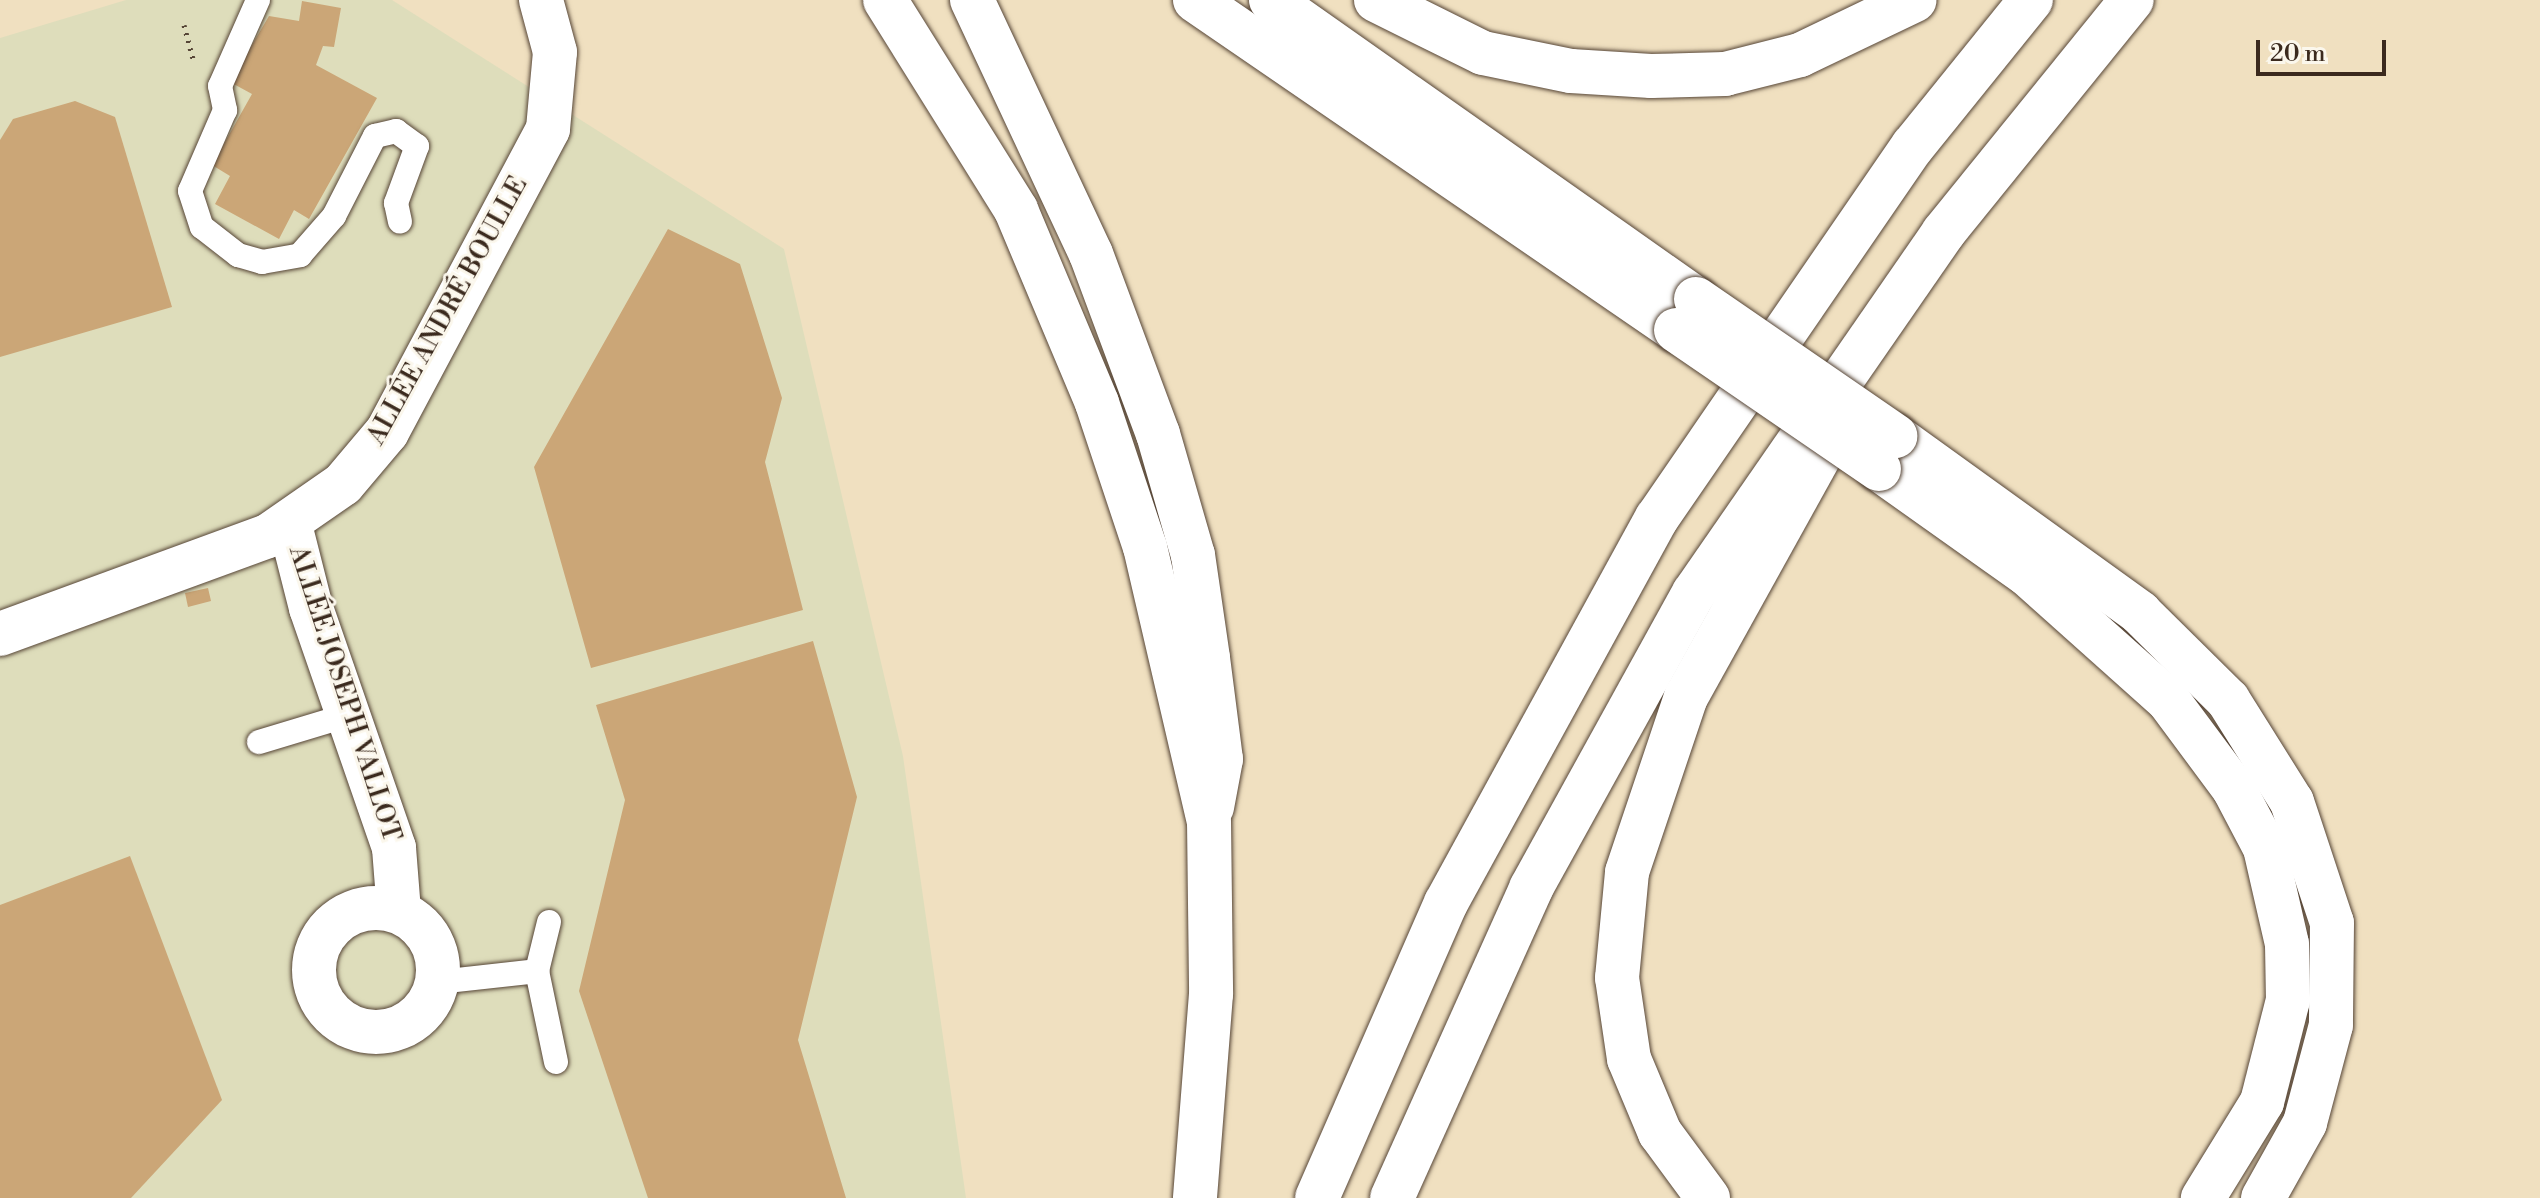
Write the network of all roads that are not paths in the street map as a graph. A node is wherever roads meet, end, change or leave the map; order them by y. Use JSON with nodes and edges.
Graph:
{"nodes":[{"id":1,"x":258,"y":0,"type":"edge"},
{"id":2,"x":541,"y":0,"type":"edge"},
{"id":3,"x":972,"y":0,"type":"edge"},
{"id":4,"x":1195,"y":0,"type":"edge"},
{"id":5,"x":1271,"y":0,"type":"edge"},
{"id":6,"x":1376,"y":0,"type":"edge"},
{"id":7,"x":1915,"y":0,"type":"edge"},
{"id":8,"x":2031,"y":0,"type":"edge"},
{"id":9,"x":2132,"y":0,"type":"edge"},
{"id":10,"x":888,"y":4,"type":"edge"},
{"id":11,"x":400,"y":222,"type":"dead end"},
{"id":12,"x":1943,"y":233,"type":"junction"},
{"id":13,"x":1686,"y":314,"type":"junction"},
{"id":14,"x":1887,"y":452,"type":"junction"},
{"id":15,"x":290,"y":525,"type":"junction"},
{"id":16,"x":0,"y":634,"type":"edge"},
{"id":17,"x":352,"y":714,"type":"junction"},
{"id":18,"x":259,"y":742,"type":"dead end"},
{"id":19,"x":1209,"y":821,"type":"junction"},
{"id":20,"x":399,"y":911,"type":"junction"},
{"id":21,"x":549,"y":922,"type":"dead end"},
{"id":22,"x":537,"y":971,"type":"junction"},
{"id":23,"x":438,"y":982,"type":"junction"},
{"id":24,"x":556,"y":1062,"type":"dead end"},
{"id":25,"x":1195,"y":1198,"type":"edge"},
{"id":26,"x":1317,"y":1198,"type":"edge"},
{"id":27,"x":1392,"y":1198,"type":"edge"},
{"id":28,"x":1708,"y":1198,"type":"edge"},
{"id":29,"x":2203,"y":1198,"type":"edge"},
{"id":30,"x":2263,"y":1198,"type":"edge"}],
"edges":[{"from":1,"to":11,"type":"lane"},
{"from":2,"to":15,"type":"main road","name":"ALLÉE ANDRÉ BOULLE"},
{"from":3,"to":19,"type":"main road"},
{"from":4,"to":13,"type":"main road"},
{"from":5,"to":13,"type":"main road"},
{"from":6,"to":7,"type":"main road"},
{"from":8,"to":26,"type":"main road"},
{"from":9,"to":12,"type":"main road"},
{"from":10,"to":19,"type":"main road"},
{"from":12,"to":27,"type":"main road"},
{"from":12,"to":28,"type":"main road"},
{"from":13,"to":14,"type":"main road","bridge":true},
{"from":14,"to":29,"type":"main road"},
{"from":14,"to":30,"type":"main road"},
{"from":15,"to":16,"type":"main road","name":"ALLÉE ANDRÉ BOULLE"},
{"from":15,"to":17,"type":"main road","name":"ALLÉE JOSEPH VALLOT"},
{"from":17,"to":18,"type":"lane"},
{"from":17,"to":20,"type":"main road","name":"ALLÉE JOSEPH VALLOT"},
{"from":19,"to":25,"type":"main road"},
{"from":20,"to":23,"type":"main road"},
{"from":20,"to":23,"type":"main road"},
{"from":21,"to":22,"type":"lane"},
{"from":22,"to":23,"type":"lane"},
{"from":22,"to":24,"type":"lane"}]}
